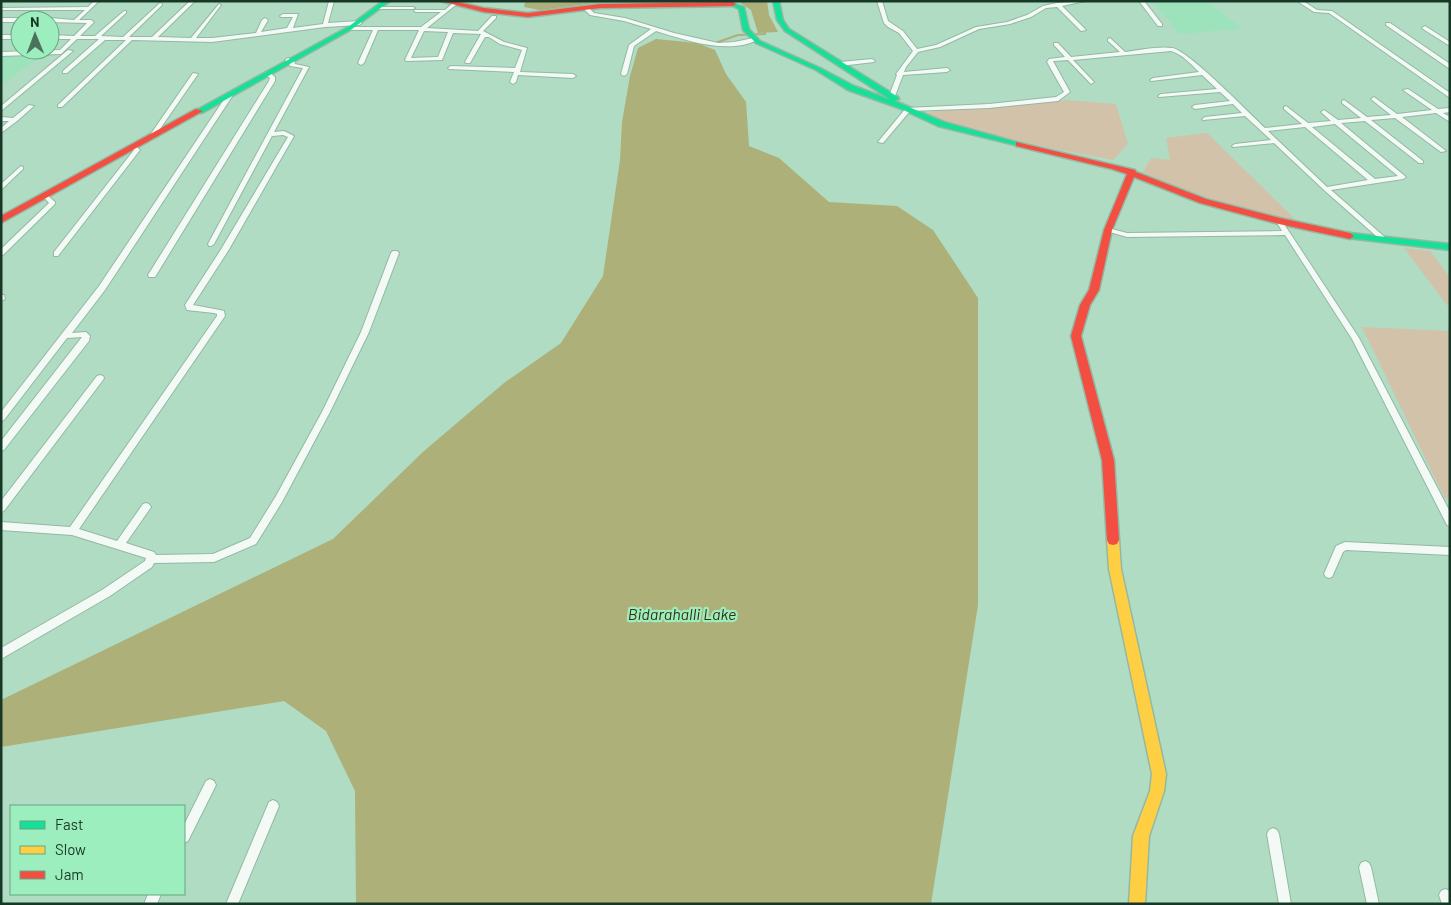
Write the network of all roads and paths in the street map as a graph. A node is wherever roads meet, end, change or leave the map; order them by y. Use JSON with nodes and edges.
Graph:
{"nodes":[{"id":1,"x":97,"y":1,"type":"edge"},
{"id":2,"x":193,"y":1,"type":"edge"},
{"id":3,"x":332,"y":1,"type":"edge"},
{"id":4,"x":776,"y":1,"type":"edge"},
{"id":5,"x":879,"y":1,"type":"edge"},
{"id":6,"x":1083,"y":1,"type":"edge"},
{"id":7,"x":1141,"y":1,"type":"edge"},
{"id":8,"x":1300,"y":1,"type":"edge"},
{"id":9,"x":160,"y":4,"type":"dead end"},
{"id":10,"x":219,"y":4,"type":"dead end"},
{"id":11,"x":384,"y":4,"type":"edge"},
{"id":12,"x":1043,"y":4,"type":"edge"},
{"id":13,"x":1057,"y":4,"type":"junction"},
{"id":14,"x":448,"y":5,"type":"edge"},
{"id":15,"x":585,"y":7,"type":"junction"},
{"id":16,"x":89,"y":8,"type":"junction"},
{"id":17,"x":1,"y":9,"type":"edge"},
{"id":18,"x":124,"y":12,"type":"dead end"},
{"id":19,"x":283,"y":16,"type":"dead end"},
{"id":20,"x":494,"y":17,"type":"dead end"},
{"id":21,"x":60,"y":20,"type":"edge"},
{"id":22,"x":76,"y":20,"type":"junction"},
{"id":23,"x":265,"y":20,"type":"dead end"},
{"id":24,"x":1388,"y":24,"type":"dead end"},
{"id":25,"x":324,"y":25,"type":"junction"},
{"id":26,"x":1160,"y":25,"type":"dead end"},
{"id":27,"x":354,"y":26,"type":"junction"},
{"id":28,"x":376,"y":28,"type":"junction"},
{"id":29,"x":1425,"y":28,"type":"dead end"},
{"id":30,"x":422,"y":29,"type":"junction"},
{"id":31,"x":655,"y":29,"type":"junction"},
{"id":32,"x":289,"y":30,"type":"junction"},
{"id":33,"x":451,"y":30,"type":"junction"},
{"id":34,"x":1083,"y":30,"type":"dead end"},
{"id":35,"x":482,"y":34,"type":"junction"},
{"id":36,"x":257,"y":35,"type":"junction"},
{"id":37,"x":750,"y":35,"type":"junction"},
{"id":38,"x":60,"y":37,"type":"edge"},
{"id":39,"x":78,"y":37,"type":"junction"},
{"id":40,"x":86,"y":37,"type":"junction"},
{"id":41,"x":97,"y":38,"type":"junction"},
{"id":42,"x":104,"y":38,"type":"junction"},
{"id":43,"x":128,"y":38,"type":"junction"},
{"id":44,"x":153,"y":39,"type":"junction"},
{"id":45,"x":192,"y":40,"type":"junction"},
{"id":46,"x":1110,"y":40,"type":"dead end"},
{"id":47,"x":1056,"y":44,"type":"dead end"},
{"id":48,"x":1450,"y":44,"type":"edge"},
{"id":49,"x":67,"y":47,"type":"junction"},
{"id":50,"x":74,"y":48,"type":"junction"},
{"id":51,"x":916,"y":51,"type":"junction"},
{"id":52,"x":1,"y":54,"type":"edge"},
{"id":53,"x":1125,"y":54,"type":"junction"},
{"id":54,"x":1069,"y":58,"type":"junction"},
{"id":55,"x":288,"y":60,"type":"junction"},
{"id":56,"x":872,"y":61,"type":"dead end"},
{"id":57,"x":43,"y":62,"type":"dead end"},
{"id":58,"x":57,"y":62,"type":"junction"},
{"id":59,"x":468,"y":62,"type":"dead end"},
{"id":60,"x":361,"y":63,"type":"dead end"},
{"id":61,"x":840,"y":64,"type":"junction"},
{"id":62,"x":1448,"y":65,"type":"edge"},
{"id":63,"x":451,"y":68,"type":"dead end"},
{"id":64,"x":947,"y":70,"type":"dead end"},
{"id":65,"x":66,"y":72,"type":"dead end"},
{"id":66,"x":517,"y":72,"type":"junction"},
{"id":67,"x":267,"y":73,"type":"junction"},
{"id":68,"x":1204,"y":73,"type":"junction"},
{"id":69,"x":194,"y":74,"type":"dead end"},
{"id":70,"x":624,"y":74,"type":"dead end"},
{"id":71,"x":899,"y":74,"type":"junction"},
{"id":72,"x":573,"y":76,"type":"dead end"},
{"id":73,"x":1153,"y":80,"type":"dead end"},
{"id":74,"x":513,"y":82,"type":"dead end"},
{"id":75,"x":1090,"y":82,"type":"dead end"},
{"id":76,"x":1221,"y":90,"type":"junction"},
{"id":77,"x":1406,"y":90,"type":"dead end"},
{"id":78,"x":230,"y":95,"type":"junction"},
{"id":79,"x":892,"y":96,"type":"junction"},
{"id":80,"x":1161,"y":96,"type":"dead end"},
{"id":81,"x":1450,"y":96,"type":"edge"},
{"id":82,"x":1374,"y":99,"type":"dead end"},
{"id":83,"x":1234,"y":102,"type":"junction"},
{"id":84,"x":1344,"y":102,"type":"dead end"},
{"id":85,"x":31,"y":106,"type":"dead end"},
{"id":86,"x":60,"y":106,"type":"dead end"},
{"id":87,"x":1195,"y":107,"type":"dead end"},
{"id":88,"x":905,"y":108,"type":"junction"},
{"id":89,"x":1286,"y":108,"type":"dead end"},
{"id":90,"x":1,"y":109,"type":"edge"},
{"id":91,"x":1450,"y":110,"type":"edge"},
{"id":92,"x":1437,"y":111,"type":"junction"},
{"id":93,"x":1324,"y":112,"type":"dead end"},
{"id":94,"x":1246,"y":114,"type":"junction"},
{"id":95,"x":1396,"y":116,"type":"junction"},
{"id":96,"x":1,"y":119,"type":"edge"},
{"id":97,"x":1205,"y":119,"type":"dead end"},
{"id":98,"x":1367,"y":119,"type":"junction"},
{"id":99,"x":15,"y":120,"type":"junction"},
{"id":100,"x":1450,"y":120,"type":"edge"},
{"id":101,"x":1336,"y":122,"type":"junction"},
{"id":102,"x":1306,"y":125,"type":"junction"},
{"id":103,"x":1263,"y":130,"type":"junction"},
{"id":104,"x":1,"y":131,"type":"edge"},
{"id":105,"x":271,"y":134,"type":"junction"},
{"id":106,"x":151,"y":138,"type":"junction"},
{"id":107,"x":1275,"y":141,"type":"junction"},
{"id":108,"x":881,"y":142,"type":"dead end"},
{"id":109,"x":1235,"y":146,"type":"dead end"},
{"id":110,"x":134,"y":147,"type":"junction"},
{"id":111,"x":1443,"y":151,"type":"dead end"},
{"id":112,"x":1421,"y":162,"type":"dead end"},
{"id":113,"x":21,"y":168,"type":"dead end"},
{"id":114,"x":1132,"y":172,"type":"junction"},
{"id":115,"x":1374,"y":182,"type":"junction"},
{"id":116,"x":1,"y":188,"type":"edge"},
{"id":117,"x":1326,"y":189,"type":"junction"},
{"id":118,"x":46,"y":196,"type":"junction"},
{"id":119,"x":1,"y":220,"type":"edge"},
{"id":120,"x":1278,"y":221,"type":"junction"},
{"id":121,"x":1108,"y":230,"type":"junction"},
{"id":122,"x":1285,"y":233,"type":"junction"},
{"id":123,"x":1385,"y":240,"type":"junction"},
{"id":124,"x":211,"y":244,"type":"dead end"},
{"id":125,"x":1450,"y":247,"type":"edge"},
{"id":126,"x":1,"y":253,"type":"edge"},
{"id":127,"x":395,"y":253,"type":"dead end"},
{"id":128,"x":56,"y":254,"type":"dead end"},
{"id":129,"x":152,"y":275,"type":"dead end"},
{"id":130,"x":65,"y":336,"type":"junction"},
{"id":131,"x":100,"y":378,"type":"dead end"},
{"id":132,"x":1,"y":418,"type":"edge"},
{"id":133,"x":1,"y":448,"type":"edge"},
{"id":134,"x":146,"y":507,"type":"dead end"},
{"id":135,"x":1,"y":508,"type":"edge"},
{"id":136,"x":1450,"y":522,"type":"edge"},
{"id":137,"x":1,"y":526,"type":"edge"},
{"id":138,"x":72,"y":531,"type":"junction"},
{"id":139,"x":119,"y":545,"type":"junction"},
{"id":140,"x":1450,"y":551,"type":"edge"},
{"id":141,"x":151,"y":559,"type":"junction"},
{"id":142,"x":1329,"y":574,"type":"dead end"},
{"id":143,"x":1,"y":654,"type":"edge"},
{"id":144,"x":210,"y":785,"type":"dead end"},
{"id":145,"x":272,"y":806,"type":"dead end"},
{"id":146,"x":1273,"y":834,"type":"dead end"},
{"id":147,"x":185,"y":835,"type":"edge"},
{"id":148,"x":1364,"y":867,"type":"dead end"},
{"id":149,"x":232,"y":904,"type":"edge"},
{"id":150,"x":1137,"y":904,"type":"edge"},
{"id":151,"x":1285,"y":904,"type":"edge"},
{"id":152,"x":1373,"y":904,"type":"edge"}],
"edges":[{"from":1,"to":16,"type":"street"},
{"from":2,"to":44,"type":"street"},
{"from":3,"to":25,"type":"street"},
{"from":4,"to":61,"type":"street"},
{"from":5,"to":51,"type":"street"},
{"from":6,"to":13,"type":"street"},
{"from":7,"to":26,"type":"street"},
{"from":8,"to":81,"type":"street"},
{"from":9,"to":43,"type":"street"},
{"from":10,"to":45,"type":"street"},
{"from":11,"to":14,"type":"street"},
{"from":11,"to":27,"type":"street"},
{"from":12,"to":13,"type":"street"},
{"from":12,"to":51,"type":"street"},
{"from":13,"to":34,"type":"street"},
{"from":14,"to":15,"type":"street"},
{"from":14,"to":30,"type":"street"},
{"from":15,"to":31,"type":"street"},
{"from":15,"to":37,"type":"street"},
{"from":16,"to":17,"type":"street"},
{"from":16,"to":22,"type":"street"},
{"from":18,"to":41,"type":"street"},
{"from":19,"to":32,"type":"street"},
{"from":20,"to":35,"type":"street"},
{"from":21,"to":22,"type":"street"},
{"from":22,"to":39,"type":"street"},
{"from":23,"to":36,"type":"street"},
{"from":24,"to":62,"type":"street"},
{"from":25,"to":27,"type":"street"},
{"from":25,"to":32,"type":"street"},
{"from":27,"to":28,"type":"street"},
{"from":27,"to":55,"type":"street"},
{"from":28,"to":30,"type":"street"},
{"from":28,"to":60,"type":"street"},
{"from":29,"to":48,"type":"street"},
{"from":30,"to":33,"type":"street"},
{"from":30,"to":33,"type":"street"},
{"from":31,"to":37,"type":"street"},
{"from":31,"to":70,"type":"street"},
{"from":32,"to":36,"type":"street"},
{"from":33,"to":35,"type":"street"},
{"from":35,"to":59,"type":"street"},
{"from":35,"to":66,"type":"street"},
{"from":36,"to":45,"type":"street"},
{"from":37,"to":88,"type":"street"},
{"from":38,"to":39,"type":"street"},
{"from":39,"to":40,"type":"street"},
{"from":39,"to":49,"type":"street"},
{"from":40,"to":41,"type":"street"},
{"from":40,"to":50,"type":"street"},
{"from":41,"to":42,"type":"street"},
{"from":42,"to":43,"type":"street"},
{"from":42,"to":65,"type":"street"},
{"from":43,"to":44,"type":"street"},
{"from":43,"to":86,"type":"street"},
{"from":44,"to":45,"type":"street"},
{"from":46,"to":53,"type":"street"},
{"from":47,"to":54,"type":"street"},
{"from":49,"to":50,"type":"street"},
{"from":49,"to":52,"type":"street"},
{"from":50,"to":58,"type":"street"},
{"from":51,"to":71,"type":"street"},
{"from":53,"to":54,"type":"street"},
{"from":53,"to":68,"type":"street"},
{"from":54,"to":75,"type":"street"},
{"from":54,"to":88,"type":"street"},
{"from":55,"to":67,"type":"street"},
{"from":55,"to":105,"type":"street"},
{"from":56,"to":61,"type":"street"},
{"from":57,"to":58,"type":"street"},
{"from":58,"to":90,"type":"street"},
{"from":61,"to":79,"type":"street"},
{"from":63,"to":66,"type":"street"},
{"from":64,"to":71,"type":"street"},
{"from":66,"to":72,"type":"street"},
{"from":66,"to":74,"type":"street"},
{"from":67,"to":78,"type":"street"},
{"from":67,"to":129,"type":"street"},
{"from":68,"to":73,"type":"street"},
{"from":68,"to":76,"type":"street"},
{"from":69,"to":106,"type":"street"},
{"from":71,"to":79,"type":"street"},
{"from":76,"to":80,"type":"street"},
{"from":76,"to":83,"type":"street"},
{"from":77,"to":92,"type":"street"},
{"from":78,"to":106,"type":"street"},
{"from":78,"to":130,"type":"street"},
{"from":79,"to":88,"type":"street"},
{"from":82,"to":95,"type":"street"},
{"from":83,"to":87,"type":"street"},
{"from":83,"to":94,"type":"street"},
{"from":84,"to":98,"type":"street"},
{"from":85,"to":99,"type":"street"},
{"from":88,"to":108,"type":"street"},
{"from":88,"to":114,"type":"street"},
{"from":89,"to":102,"type":"street"},
{"from":91,"to":92,"type":"street"},
{"from":92,"to":95,"type":"street"},
{"from":92,"to":100,"type":"street"},
{"from":93,"to":101,"type":"street"},
{"from":94,"to":97,"type":"street"},
{"from":94,"to":103,"type":"street"},
{"from":95,"to":98,"type":"street"},
{"from":95,"to":111,"type":"street"},
{"from":96,"to":99,"type":"street"},
{"from":98,"to":101,"type":"street"},
{"from":98,"to":112,"type":"street"},
{"from":99,"to":104,"type":"street"},
{"from":101,"to":102,"type":"street"},
{"from":101,"to":115,"type":"street"},
{"from":102,"to":103,"type":"street"},
{"from":102,"to":115,"type":"street"},
{"from":103,"to":107,"type":"street"},
{"from":105,"to":124,"type":"street"},
{"from":105,"to":138,"type":"street"},
{"from":106,"to":110,"type":"street"},
{"from":107,"to":109,"type":"street"},
{"from":107,"to":117,"type":"street"},
{"from":110,"to":118,"type":"street"},
{"from":110,"to":128,"type":"street"},
{"from":113,"to":116,"type":"street"},
{"from":114,"to":120,"type":"street"},
{"from":114,"to":121,"type":"street"},
{"from":115,"to":117,"type":"street"},
{"from":117,"to":123,"type":"street"},
{"from":118,"to":119,"type":"street"},
{"from":118,"to":126,"type":"street"},
{"from":120,"to":122,"type":"street"},
{"from":120,"to":123,"type":"street"},
{"from":121,"to":122,"type":"street"},
{"from":121,"to":150,"type":"street"},
{"from":122,"to":136,"type":"street"},
{"from":123,"to":125,"type":"street"},
{"from":127,"to":141,"type":"street"},
{"from":130,"to":132,"type":"street"},
{"from":130,"to":133,"type":"street"},
{"from":131,"to":135,"type":"street"},
{"from":134,"to":139,"type":"street"},
{"from":137,"to":138,"type":"street"},
{"from":138,"to":139,"type":"street"},
{"from":139,"to":141,"type":"street"},
{"from":140,"to":142,"type":"street"},
{"from":141,"to":143,"type":"street"},
{"from":144,"to":147,"type":"street"},
{"from":145,"to":149,"type":"street"},
{"from":146,"to":151,"type":"street"},
{"from":148,"to":152,"type":"street"}]}
